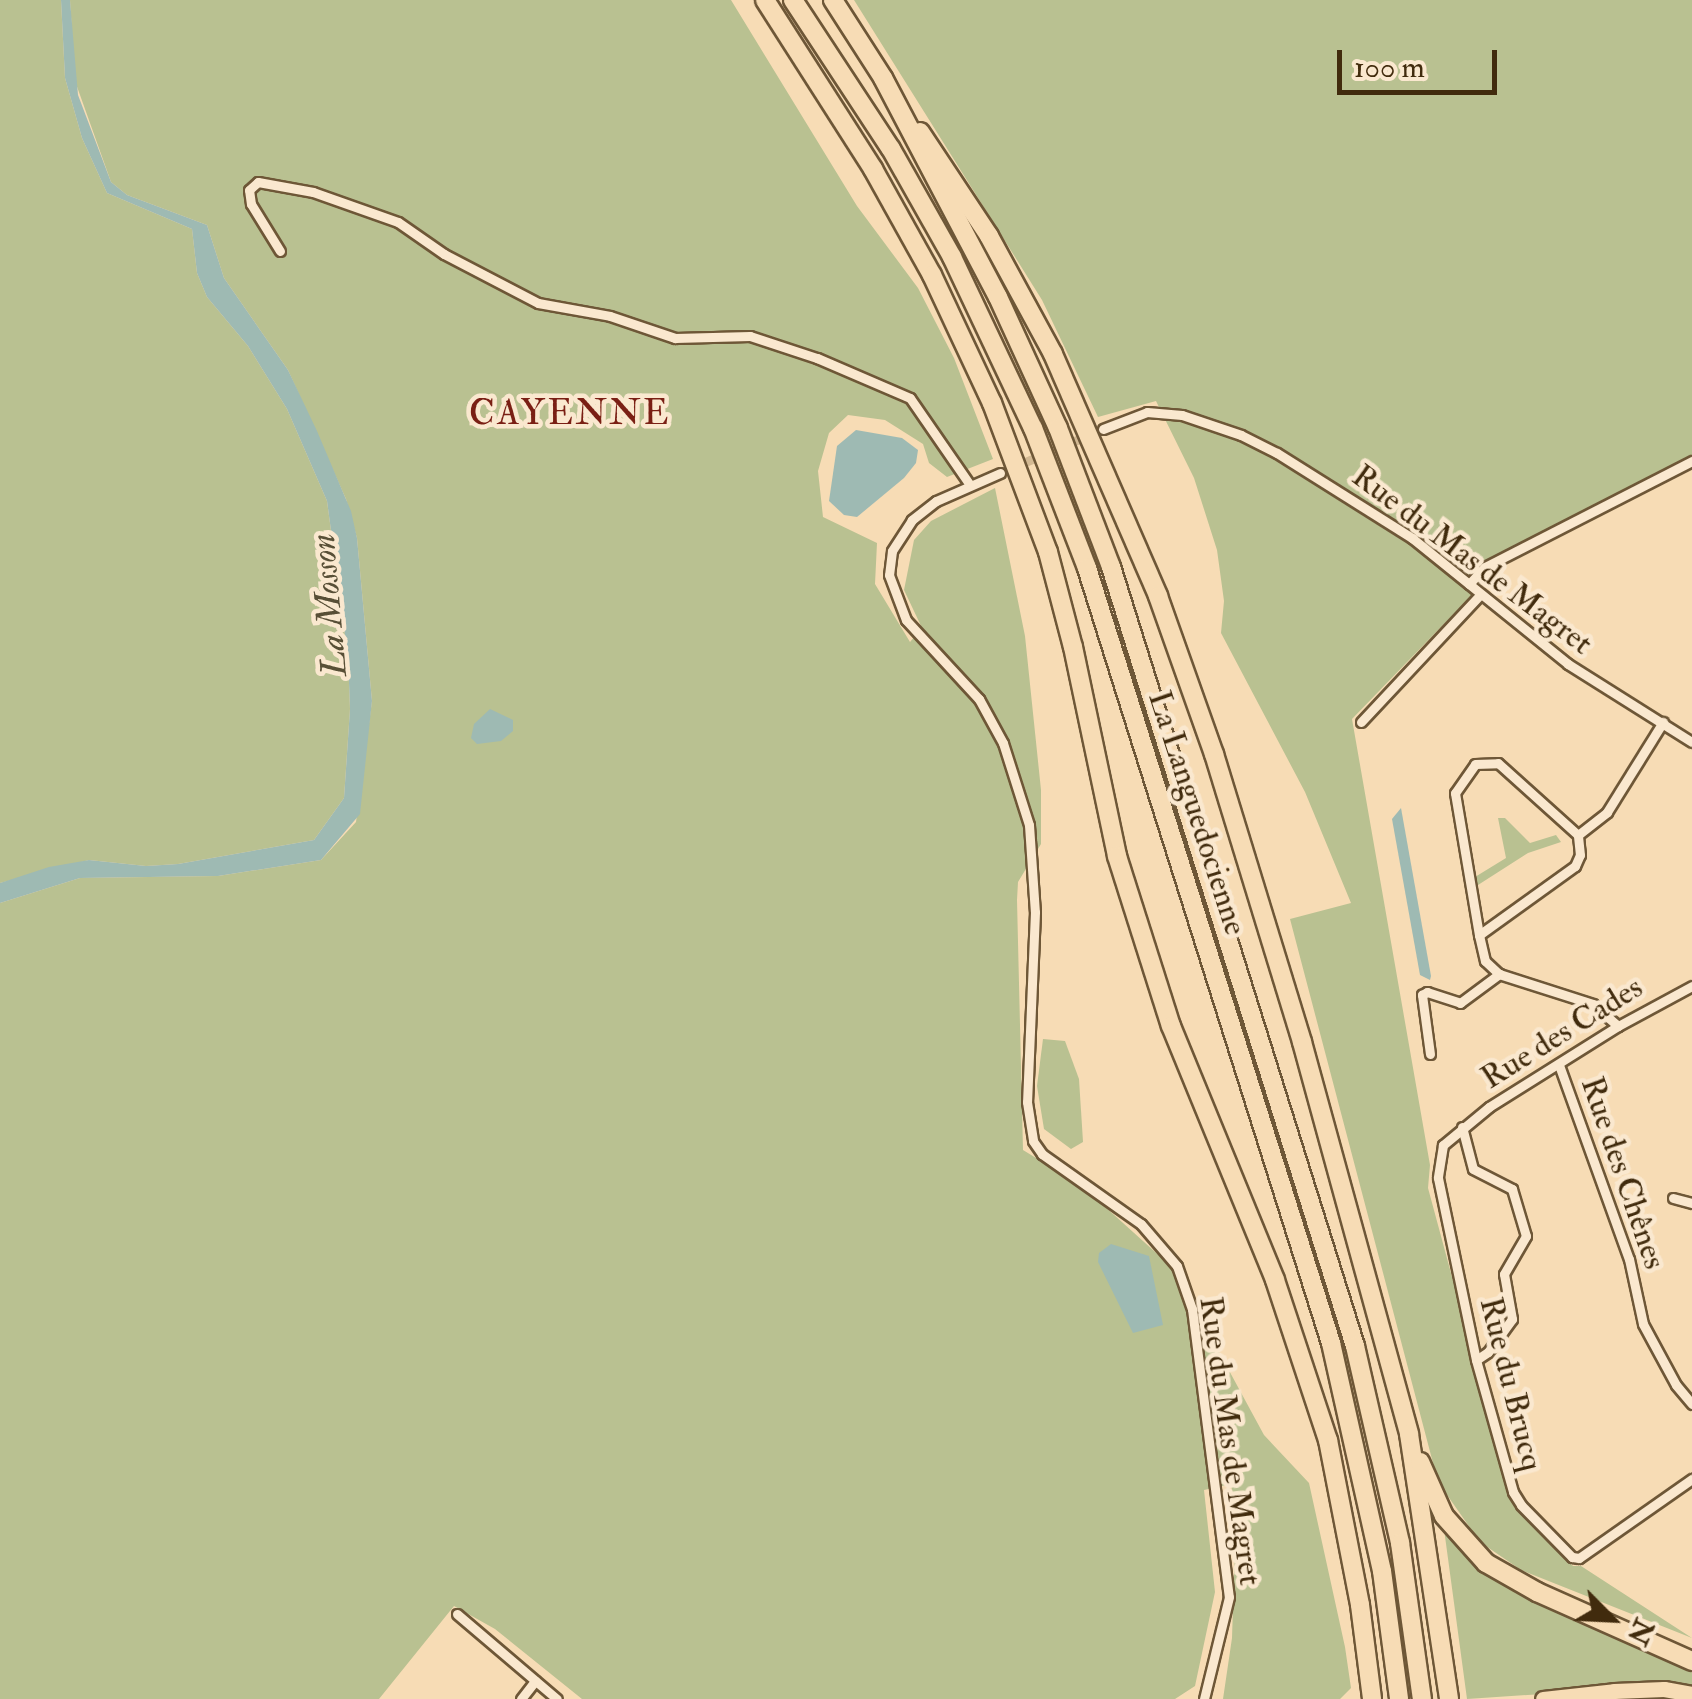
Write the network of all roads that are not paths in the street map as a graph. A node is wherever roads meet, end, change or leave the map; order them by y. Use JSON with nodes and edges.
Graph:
{"nodes":[{"id":1,"x":765,"y":0,"type":"edge"},
{"id":2,"x":792,"y":0,"type":"edge"},
{"id":3,"x":833,"y":0,"type":"edge"},
{"id":4,"x":883,"y":78,"type":"junction"},
{"id":5,"x":280,"y":251,"type":"dead end"},
{"id":6,"x":1103,"y":429,"type":"tunnel mouth"},
{"id":7,"x":1692,"y":461,"type":"edge"},
{"id":8,"x":1000,"y":473,"type":"tunnel mouth"},
{"id":9,"x":970,"y":485,"type":"junction"},
{"id":10,"x":1469,"y":584,"type":"junction"},
{"id":11,"x":1480,"y":595,"type":"junction"},
{"id":12,"x":1361,"y":722,"type":"dead end"},
{"id":13,"x":1663,"y":722,"type":"junction"},
{"id":14,"x":1692,"y":742,"type":"edge"},
{"id":15,"x":1578,"y":834,"type":"junction"},
{"id":16,"x":1479,"y":934,"type":"junction"},
{"id":17,"x":1500,"y":974,"type":"junction"},
{"id":18,"x":1692,"y":986,"type":"edge"},
{"id":19,"x":1618,"y":1026,"type":"junction"},
{"id":20,"x":1430,"y":1054,"type":"dead end"},
{"id":21,"x":1558,"y":1064,"type":"junction"},
{"id":22,"x":1462,"y":1128,"type":"junction"},
{"id":23,"x":1673,"y":1198,"type":"dead end"},
{"id":24,"x":1692,"y":1203,"type":"edge"},
{"id":25,"x":1476,"y":1360,"type":"junction"},
{"id":26,"x":1692,"y":1404,"type":"edge"},
{"id":27,"x":1409,"y":1434,"type":"junction"},
{"id":28,"x":1692,"y":1478,"type":"edge"},
{"id":29,"x":1360,"y":1605,"type":"junction"},
{"id":30,"x":457,"y":1614,"type":"dead end"},
{"id":31,"x":1692,"y":1661,"type":"edge"},
{"id":32,"x":535,"y":1681,"type":"junction"},
{"id":33,"x":1692,"y":1694,"type":"edge"},
{"id":34,"x":521,"y":1699,"type":"edge"},
{"id":35,"x":557,"y":1699,"type":"edge"},
{"id":36,"x":1207,"y":1699,"type":"edge"},
{"id":37,"x":1363,"y":1699,"type":"edge"},
{"id":38,"x":1372,"y":1699,"type":"edge"},
{"id":39,"x":1399,"y":1699,"type":"edge"},
{"id":40,"x":1422,"y":1699,"type":"edge"},
{"id":41,"x":1449,"y":1699,"type":"edge"},
{"id":42,"x":1543,"y":1699,"type":"edge"},
{"id":43,"x":1599,"y":1699,"type":"edge"},
{"id":44,"x":1682,"y":1699,"type":"edge"}],
"edges":[{"from":1,"to":29,"type":"highway"},
{"from":2,"to":39,"type":"highway","name":"La Languedocienne"},
{"from":3,"to":4,"type":"highway","name":"La Languedocienne"},
{"from":4,"to":27,"type":"highway"},
{"from":4,"to":40,"type":"highway","name":"La Languedocienne"},
{"from":5,"to":9,"type":"street"},
{"from":6,"to":10,"type":"street","name":"Rue du Mas de Magret"},
{"from":7,"to":10,"type":"street"},
{"from":8,"to":9,"type":"street","name":"Rue du Mas de Magret"},
{"from":9,"to":36,"type":"street","name":"Rue du Mas de Magret"},
{"from":10,"to":11,"type":"street","name":"Rue du Mas de Magret"},
{"from":11,"to":12,"type":"street"},
{"from":11,"to":13,"type":"street","name":"Rue du Mas de Magret"},
{"from":13,"to":14,"type":"street","name":"Rue du Mas de Magret"},
{"from":13,"to":15,"type":"street"},
{"from":15,"to":16,"type":"street"},
{"from":15,"to":16,"type":"street"},
{"from":16,"to":17,"type":"street"},
{"from":17,"to":19,"type":"street"},
{"from":17,"to":20,"type":"street"},
{"from":18,"to":19,"type":"street","name":"Rue des Cades"},
{"from":19,"to":21,"type":"street","name":"Rue des Cades"},
{"from":21,"to":22,"type":"street","name":"Rue des Cades"},
{"from":21,"to":26,"type":"street","name":"Rue des Chênes"},
{"from":22,"to":25,"type":"street","name":"Rue du Brucq"},
{"from":22,"to":25,"type":"street"},
{"from":23,"to":24,"type":"street"},
{"from":25,"to":28,"type":"street","name":"Rue du Brucq"},
{"from":27,"to":31,"type":"highway"},
{"from":27,"to":41,"type":"highway"},
{"from":29,"to":37,"type":"highway"},
{"from":29,"to":38,"type":"highway"},
{"from":30,"to":32,"type":"street"},
{"from":32,"to":34,"type":"street"},
{"from":32,"to":35,"type":"street"},
{"from":33,"to":42,"type":"main road"},
{"from":43,"to":44,"type":"main road"}]}
